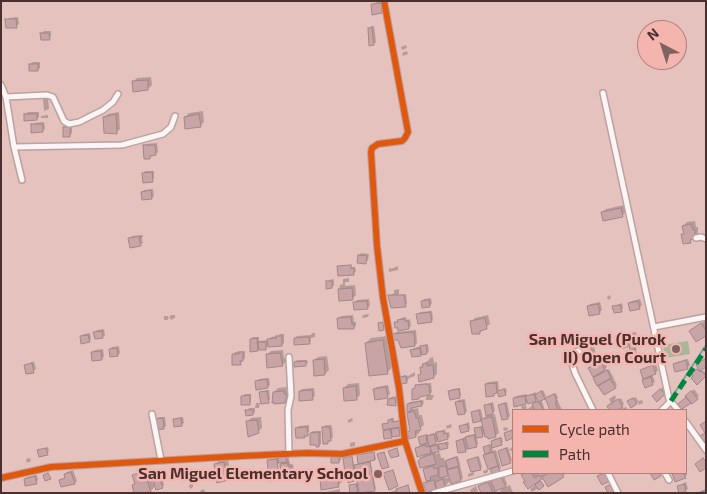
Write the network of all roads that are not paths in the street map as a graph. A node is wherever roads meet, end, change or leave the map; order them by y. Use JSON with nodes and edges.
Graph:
{"nodes":[{"id":1,"x":384,"y":1,"type":"edge"},
{"id":2,"x":2,"y":83,"type":"edge"},
{"id":3,"x":604,"y":93,"type":"dead end"},
{"id":4,"x":118,"y":94,"type":"dead end"},
{"id":5,"x":6,"y":97,"type":"junction"},
{"id":6,"x":175,"y":116,"type":"dead end"},
{"id":7,"x":14,"y":147,"type":"junction"},
{"id":8,"x":22,"y":180,"type":"dead end"},
{"id":9,"x":696,"y":238,"type":"dead end"},
{"id":10,"x":706,"y":239,"type":"edge"},
{"id":11,"x":706,"y":317,"type":"edge"},
{"id":12,"x":654,"y":327,"type":"junction"},
{"id":13,"x":579,"y":351,"type":"dead end"},
{"id":14,"x":289,"y":358,"type":"dead end"},
{"id":15,"x":671,"y":401,"type":"junction"},
{"id":16,"x":593,"y":409,"type":"edge"},
{"id":17,"x":663,"y":409,"type":"edge"},
{"id":18,"x":677,"y":409,"type":"edge"},
{"id":19,"x":152,"y":414,"type":"dead end"},
{"id":20,"x":687,"y":423,"type":"edge"},
{"id":21,"x":405,"y":441,"type":"junction"},
{"id":22,"x":706,"y":450,"type":"edge"},
{"id":23,"x":289,"y":454,"type":"junction"},
{"id":24,"x":161,"y":460,"type":"junction"},
{"id":25,"x":512,"y":471,"type":"edge"},
{"id":26,"x":608,"y":474,"type":"edge"},
{"id":27,"x":666,"y":474,"type":"edge"},
{"id":28,"x":1,"y":478,"type":"edge"},
{"id":29,"x":669,"y":480,"type":"dead end"},
{"id":30,"x":422,"y":493,"type":"edge"},
{"id":31,"x":434,"y":493,"type":"edge"},
{"id":32,"x":618,"y":493,"type":"edge"}],
"edges":[{"from":1,"to":21,"type":"street"},
{"from":2,"to":5,"type":"street"},
{"from":3,"to":12,"type":"street"},
{"from":4,"to":5,"type":"street"},
{"from":5,"to":7,"type":"street"},
{"from":6,"to":7,"type":"street"},
{"from":7,"to":8,"type":"street"},
{"from":9,"to":10,"type":"street"},
{"from":11,"to":12,"type":"street"},
{"from":12,"to":15,"type":"street"},
{"from":13,"to":16,"type":"street"},
{"from":14,"to":23,"type":"street"},
{"from":15,"to":17,"type":"street"},
{"from":15,"to":18,"type":"street"},
{"from":19,"to":24,"type":"street"},
{"from":20,"to":22,"type":"street"},
{"from":21,"to":23,"type":"street"},
{"from":21,"to":30,"type":"street"},
{"from":23,"to":24,"type":"street"},
{"from":24,"to":28,"type":"street"},
{"from":25,"to":31,"type":"street"},
{"from":26,"to":32,"type":"street"},
{"from":27,"to":29,"type":"street"}]}
